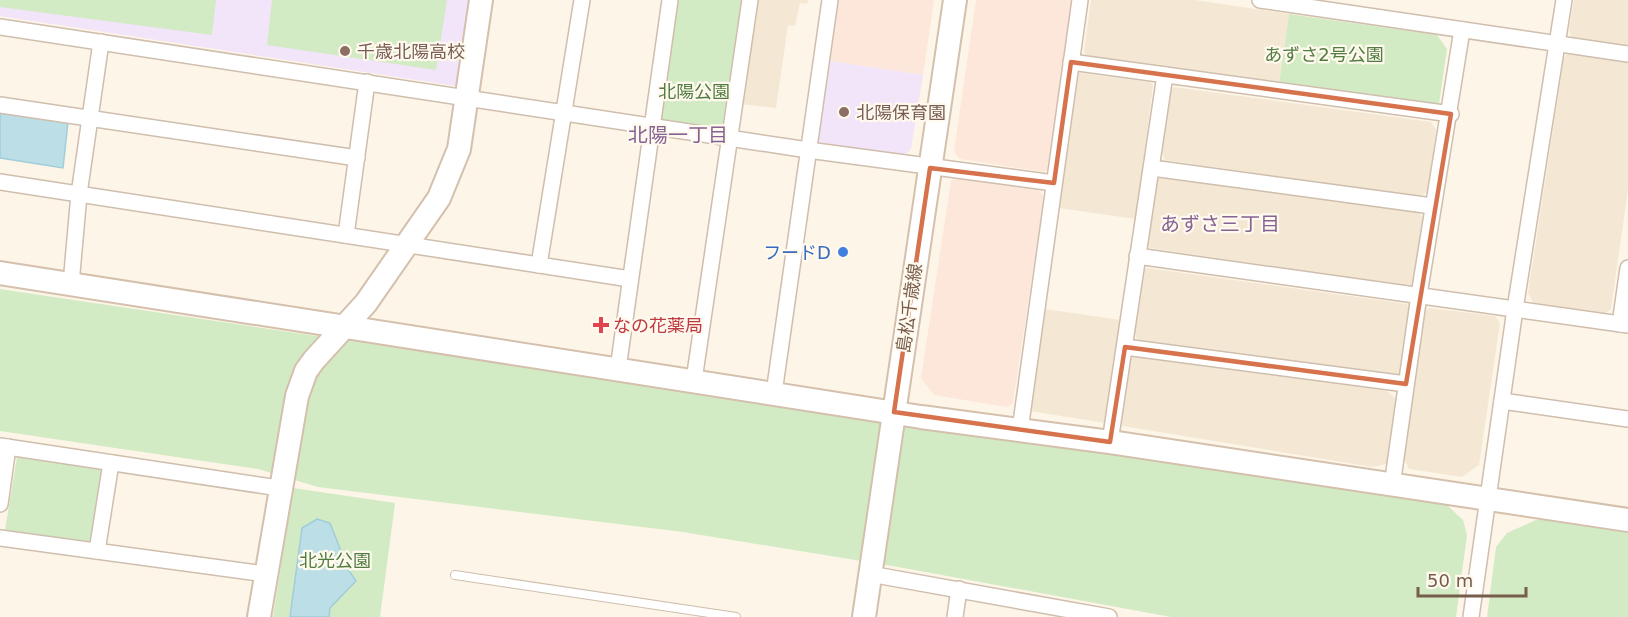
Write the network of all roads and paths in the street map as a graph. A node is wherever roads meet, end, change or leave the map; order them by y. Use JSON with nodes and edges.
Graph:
{"nodes":[{"id":1,"x":481,"y":0,"type":"edge"},
{"id":2,"x":582,"y":0,"type":"edge"},
{"id":3,"x":670,"y":0,"type":"edge"},
{"id":4,"x":750,"y":0,"type":"edge"},
{"id":5,"x":830,"y":0,"type":"edge"},
{"id":6,"x":955,"y":0,"type":"edge"},
{"id":7,"x":1080,"y":0,"type":"edge"},
{"id":8,"x":1260,"y":0,"type":"edge"},
{"id":9,"x":1564,"y":0,"type":"edge"},
{"id":10,"x":1357,"y":7,"type":"edge"},
{"id":11,"x":0,"y":27,"type":"edge"},
{"id":12,"x":1462,"y":30,"type":"junction"},
{"id":13,"x":101,"y":42,"type":"junction"},
{"id":14,"x":1557,"y":44,"type":"junction"},
{"id":15,"x":1628,"y":54,"type":"edge"},
{"id":16,"x":1071,"y":62,"type":"junction"},
{"id":17,"x":1165,"y":75,"type":"junction"},
{"id":18,"x":367,"y":82,"type":"junction"},
{"id":19,"x":468,"y":97,"type":"junction"},
{"id":20,"x":0,"y":105,"type":"edge"},
{"id":21,"x":565,"y":112,"type":"junction"},
{"id":22,"x":1450,"y":114,"type":"junction"},
{"id":23,"x":92,"y":118,"type":"junction"},
{"id":24,"x":651,"y":126,"type":"junction"},
{"id":25,"x":732,"y":139,"type":"junction"},
{"id":26,"x":808,"y":150,"type":"junction"},
{"id":27,"x":357,"y":158,"type":"junction"},
{"id":28,"x":930,"y":168,"type":"junction"},
{"id":29,"x":1152,"y":168,"type":"junction"},
{"id":30,"x":0,"y":182,"type":"edge"},
{"id":31,"x":1054,"y":183,"type":"junction"},
{"id":32,"x":79,"y":194,"type":"junction"},
{"id":33,"x":1432,"y":206,"type":"junction"},
{"id":34,"x":346,"y":235,"type":"junction"},
{"id":35,"x":407,"y":245,"type":"junction"},
{"id":36,"x":1137,"y":256,"type":"junction"},
{"id":37,"x":539,"y":265,"type":"junction"},
{"id":38,"x":1628,"y":268,"type":"edge"},
{"id":39,"x":0,"y":273,"type":"edge"},
{"id":40,"x":630,"y":279,"type":"junction"},
{"id":41,"x":71,"y":284,"type":"junction"},
{"id":42,"x":1419,"y":295,"type":"junction"},
{"id":43,"x":1515,"y":309,"type":"junction"},
{"id":44,"x":1624,"y":325,"type":"edge"},
{"id":45,"x":343,"y":327,"type":"junction"},
{"id":46,"x":1125,"y":346,"type":"junction"},
{"id":47,"x":618,"y":369,"type":"junction"},
{"id":48,"x":694,"y":380,"type":"junction"},
{"id":49,"x":1406,"y":384,"type":"junction"},
{"id":50,"x":774,"y":393,"type":"junction"},
{"id":51,"x":1502,"y":401,"type":"junction"},
{"id":52,"x":894,"y":412,"type":"junction"},
{"id":53,"x":1628,"y":419,"type":"edge"},
{"id":54,"x":1020,"y":429,"type":"junction"},
{"id":55,"x":1110,"y":441,"type":"junction"},
{"id":56,"x":4,"y":447,"type":"edge"},
{"id":57,"x":111,"y":463,"type":"junction"},
{"id":58,"x":1392,"y":486,"type":"junction"},
{"id":59,"x":279,"y":488,"type":"junction"},
{"id":60,"x":1487,"y":500,"type":"junction"},
{"id":61,"x":0,"y":504,"type":"edge"},
{"id":62,"x":1628,"y":520,"type":"edge"},
{"id":63,"x":0,"y":538,"type":"edge"},
{"id":64,"x":97,"y":551,"type":"junction"},
{"id":65,"x":265,"y":574,"type":"junction"},
{"id":66,"x":454,"y":574,"type":"dead end"},
{"id":67,"x":870,"y":574,"type":"junction"},
{"id":68,"x":959,"y":589,"type":"junction"},
{"id":69,"x":258,"y":617,"type":"edge"},
{"id":70,"x":735,"y":617,"type":"edge"},
{"id":71,"x":864,"y":617,"type":"edge"},
{"id":72,"x":955,"y":617,"type":"edge"},
{"id":73,"x":1109,"y":617,"type":"edge"},
{"id":74,"x":1471,"y":617,"type":"edge"}],
"edges":[{"from":1,"to":19,"type":"street"},
{"from":2,"to":21,"type":"street"},
{"from":3,"to":24,"type":"street"},
{"from":4,"to":25,"type":"street"},
{"from":5,"to":26,"type":"street"},
{"from":6,"to":28,"type":"street","name":"島松千歳線"},
{"from":7,"to":16,"type":"street"},
{"from":8,"to":10,"type":"street"},
{"from":9,"to":14,"type":"street"},
{"from":10,"to":12,"type":"street"},
{"from":11,"to":13,"type":"street"},
{"from":12,"to":14,"type":"street"},
{"from":12,"to":22,"type":"street"},
{"from":13,"to":18,"type":"street"},
{"from":13,"to":23,"type":"street"},
{"from":14,"to":15,"type":"street"},
{"from":14,"to":43,"type":"street"},
{"from":16,"to":17,"type":"street"},
{"from":16,"to":31,"type":"street"},
{"from":17,"to":22,"type":"street"},
{"from":17,"to":29,"type":"street"},
{"from":18,"to":19,"type":"street"},
{"from":18,"to":27,"type":"street"},
{"from":19,"to":21,"type":"street"},
{"from":19,"to":35,"type":"street"},
{"from":20,"to":23,"type":"street"},
{"from":21,"to":24,"type":"street"},
{"from":21,"to":37,"type":"street"},
{"from":22,"to":33,"type":"street"},
{"from":23,"to":27,"type":"street"},
{"from":23,"to":32,"type":"street"},
{"from":24,"to":25,"type":"street"},
{"from":24,"to":40,"type":"street"},
{"from":25,"to":26,"type":"street"},
{"from":25,"to":48,"type":"street"},
{"from":26,"to":28,"type":"street"},
{"from":26,"to":50,"type":"street"},
{"from":27,"to":34,"type":"street"},
{"from":28,"to":31,"type":"street"},
{"from":28,"to":52,"type":"street","name":"島松千歳線"},
{"from":29,"to":33,"type":"street"},
{"from":29,"to":36,"type":"street"},
{"from":30,"to":32,"type":"street"},
{"from":31,"to":54,"type":"street"},
{"from":32,"to":34,"type":"street"},
{"from":32,"to":41,"type":"street"},
{"from":33,"to":42,"type":"street"},
{"from":34,"to":35,"type":"street"},
{"from":35,"to":37,"type":"street"},
{"from":35,"to":45,"type":"street"},
{"from":36,"to":42,"type":"street"},
{"from":36,"to":46,"type":"street"},
{"from":37,"to":40,"type":"street"},
{"from":38,"to":44,"type":"street"},
{"from":39,"to":41,"type":"street"},
{"from":40,"to":47,"type":"street"},
{"from":41,"to":45,"type":"street"},
{"from":42,"to":43,"type":"street"},
{"from":42,"to":49,"type":"street"},
{"from":43,"to":44,"type":"street"},
{"from":43,"to":51,"type":"street"},
{"from":45,"to":47,"type":"street"},
{"from":45,"to":59,"type":"street"},
{"from":46,"to":49,"type":"street"},
{"from":46,"to":55,"type":"street"},
{"from":47,"to":48,"type":"street"},
{"from":48,"to":50,"type":"street"},
{"from":49,"to":58,"type":"street"},
{"from":50,"to":52,"type":"street"},
{"from":51,"to":53,"type":"street"},
{"from":51,"to":60,"type":"street"},
{"from":52,"to":54,"type":"street"},
{"from":52,"to":67,"type":"street","name":"島松千歳線"},
{"from":54,"to":55,"type":"street"},
{"from":55,"to":58,"type":"street"},
{"from":56,"to":57,"type":"street"},
{"from":56,"to":61,"type":"street"},
{"from":57,"to":59,"type":"street"},
{"from":57,"to":64,"type":"street"},
{"from":58,"to":60,"type":"street"},
{"from":59,"to":65,"type":"street"},
{"from":60,"to":62,"type":"street"},
{"from":60,"to":74,"type":"street"},
{"from":63,"to":64,"type":"street"},
{"from":64,"to":65,"type":"street"},
{"from":65,"to":69,"type":"street"},
{"from":66,"to":70,"type":"lane"},
{"from":67,"to":68,"type":"street"},
{"from":67,"to":71,"type":"street","name":"島松千歳線"},
{"from":68,"to":72,"type":"street"},
{"from":68,"to":73,"type":"street"}]}
